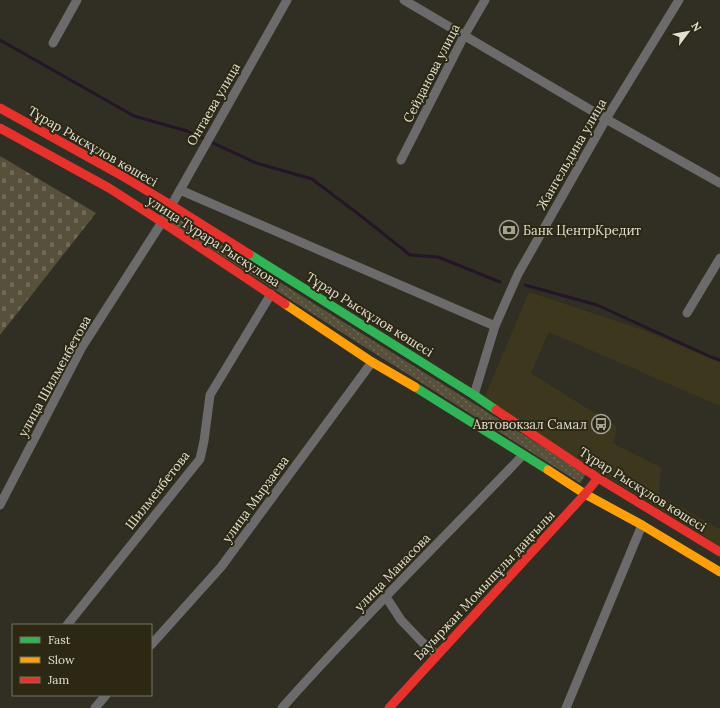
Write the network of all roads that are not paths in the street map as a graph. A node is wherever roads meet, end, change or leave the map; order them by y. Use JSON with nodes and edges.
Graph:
{"nodes":[{"id":1,"x":76,"y":0,"type":"edge"},
{"id":2,"x":288,"y":0,"type":"edge"},
{"id":3,"x":404,"y":0,"type":"edge"},
{"id":4,"x":485,"y":0,"type":"edge"},
{"id":5,"x":679,"y":0,"type":"edge"},
{"id":6,"x":464,"y":36,"type":"junction"},
{"id":7,"x":53,"y":43,"type":"dead end"},
{"id":8,"x":0,"y":108,"type":"edge"},
{"id":9,"x":606,"y":120,"type":"junction"},
{"id":10,"x":0,"y":128,"type":"edge"},
{"id":11,"x":401,"y":160,"type":"dead end"},
{"id":12,"x":720,"y":183,"type":"edge"},
{"id":13,"x":180,"y":190,"type":"junction"},
{"id":14,"x":171,"y":205,"type":"junction"},
{"id":15,"x":162,"y":222,"type":"junction"},
{"id":16,"x":720,"y":258,"type":"edge"},
{"id":17,"x":271,"y":294,"type":"junction"},
{"id":18,"x":687,"y":313,"type":"dead end"},
{"id":19,"x":495,"y":326,"type":"junction"},
{"id":20,"x":372,"y":362,"type":"junction"},
{"id":21,"x":474,"y":395,"type":"junction"},
{"id":22,"x":522,"y":455,"type":"junction"},
{"id":23,"x":598,"y":478,"type":"junction"},
{"id":24,"x":585,"y":494,"type":"junction"},
{"id":25,"x":0,"y":505,"type":"edge"},
{"id":26,"x":642,"y":525,"type":"junction"},
{"id":27,"x":720,"y":552,"type":"edge"},
{"id":28,"x":720,"y":572,"type":"edge"},
{"id":29,"x":386,"y":597,"type":"junction"},
{"id":30,"x":68,"y":624,"type":"edge"},
{"id":31,"x":152,"y":644,"type":"edge"},
{"id":32,"x":437,"y":655,"type":"junction"},
{"id":33,"x":105,"y":696,"type":"edge"},
{"id":34,"x":95,"y":708,"type":"edge"},
{"id":35,"x":282,"y":708,"type":"edge"},
{"id":36,"x":389,"y":708,"type":"edge"},
{"id":37,"x":566,"y":708,"type":"edge"}],
"edges":[{"from":1,"to":7,"type":"street"},
{"from":2,"to":13,"type":"street","name":"Онтаева улица"},
{"from":3,"to":6,"type":"street"},
{"from":4,"to":6,"type":"street","name":"Сейданова улица"},
{"from":5,"to":9,"type":"street","name":"Жангельдина улица"},
{"from":6,"to":9,"type":"street"},
{"from":6,"to":11,"type":"street","name":"Сейданова улица"},
{"from":8,"to":14,"type":"main road","name":"Тұрар Рыскұлов көшесі"},
{"from":9,"to":12,"type":"street"},
{"from":9,"to":19,"type":"street","name":"Жангельдина улица"},
{"from":10,"to":15,"type":"main road","name":"улица Турара Рыскулова"},
{"from":13,"to":14,"type":"street","name":"Онтаева улица"},
{"from":13,"to":19,"type":"street"},
{"from":14,"to":15,"type":"street","name":"Онтаева улица"},
{"from":14,"to":21,"type":"main road","name":"Тұрар Рыскұлов көшесі"},
{"from":15,"to":17,"type":"main road","name":"улица Турара Рыскулова"},
{"from":15,"to":25,"type":"street","name":"улица Шилменбетова"},
{"from":16,"to":18,"type":"street"},
{"from":17,"to":20,"type":"main road","name":"улица Турара Рыскулова"},
{"from":17,"to":30,"type":"street","name":"Шилменбетова"},
{"from":19,"to":21,"type":"street","name":"Жангельдина улица"},
{"from":20,"to":22,"type":"main road","name":"улица Турара Рыскулова"},
{"from":20,"to":31,"type":"street","name":"улица Мырзаева"},
{"from":21,"to":23,"type":"main road","name":"Тұрар Рыскұлов көшесі"},
{"from":22,"to":24,"type":"main road"},
{"from":22,"to":29,"type":"street","name":"улица Манасова"},
{"from":23,"to":24,"type":"main road","name":"Бауыржан Момышұлы даңғылы"},
{"from":23,"to":27,"type":"main road","name":"Тұрар Рыскұлов көшесі"},
{"from":24,"to":26,"type":"main road"},
{"from":24,"to":32,"type":"main road","name":"Бауыржан Момышұлы даңғылы"},
{"from":26,"to":28,"type":"main road"},
{"from":26,"to":37,"type":"street"},
{"from":29,"to":32,"type":"street"},
{"from":29,"to":35,"type":"street","name":"улица Манасова"},
{"from":32,"to":36,"type":"main road","name":"Бауыржан Момышұлы даңғылы"},
{"from":33,"to":34,"type":"street"}]}
